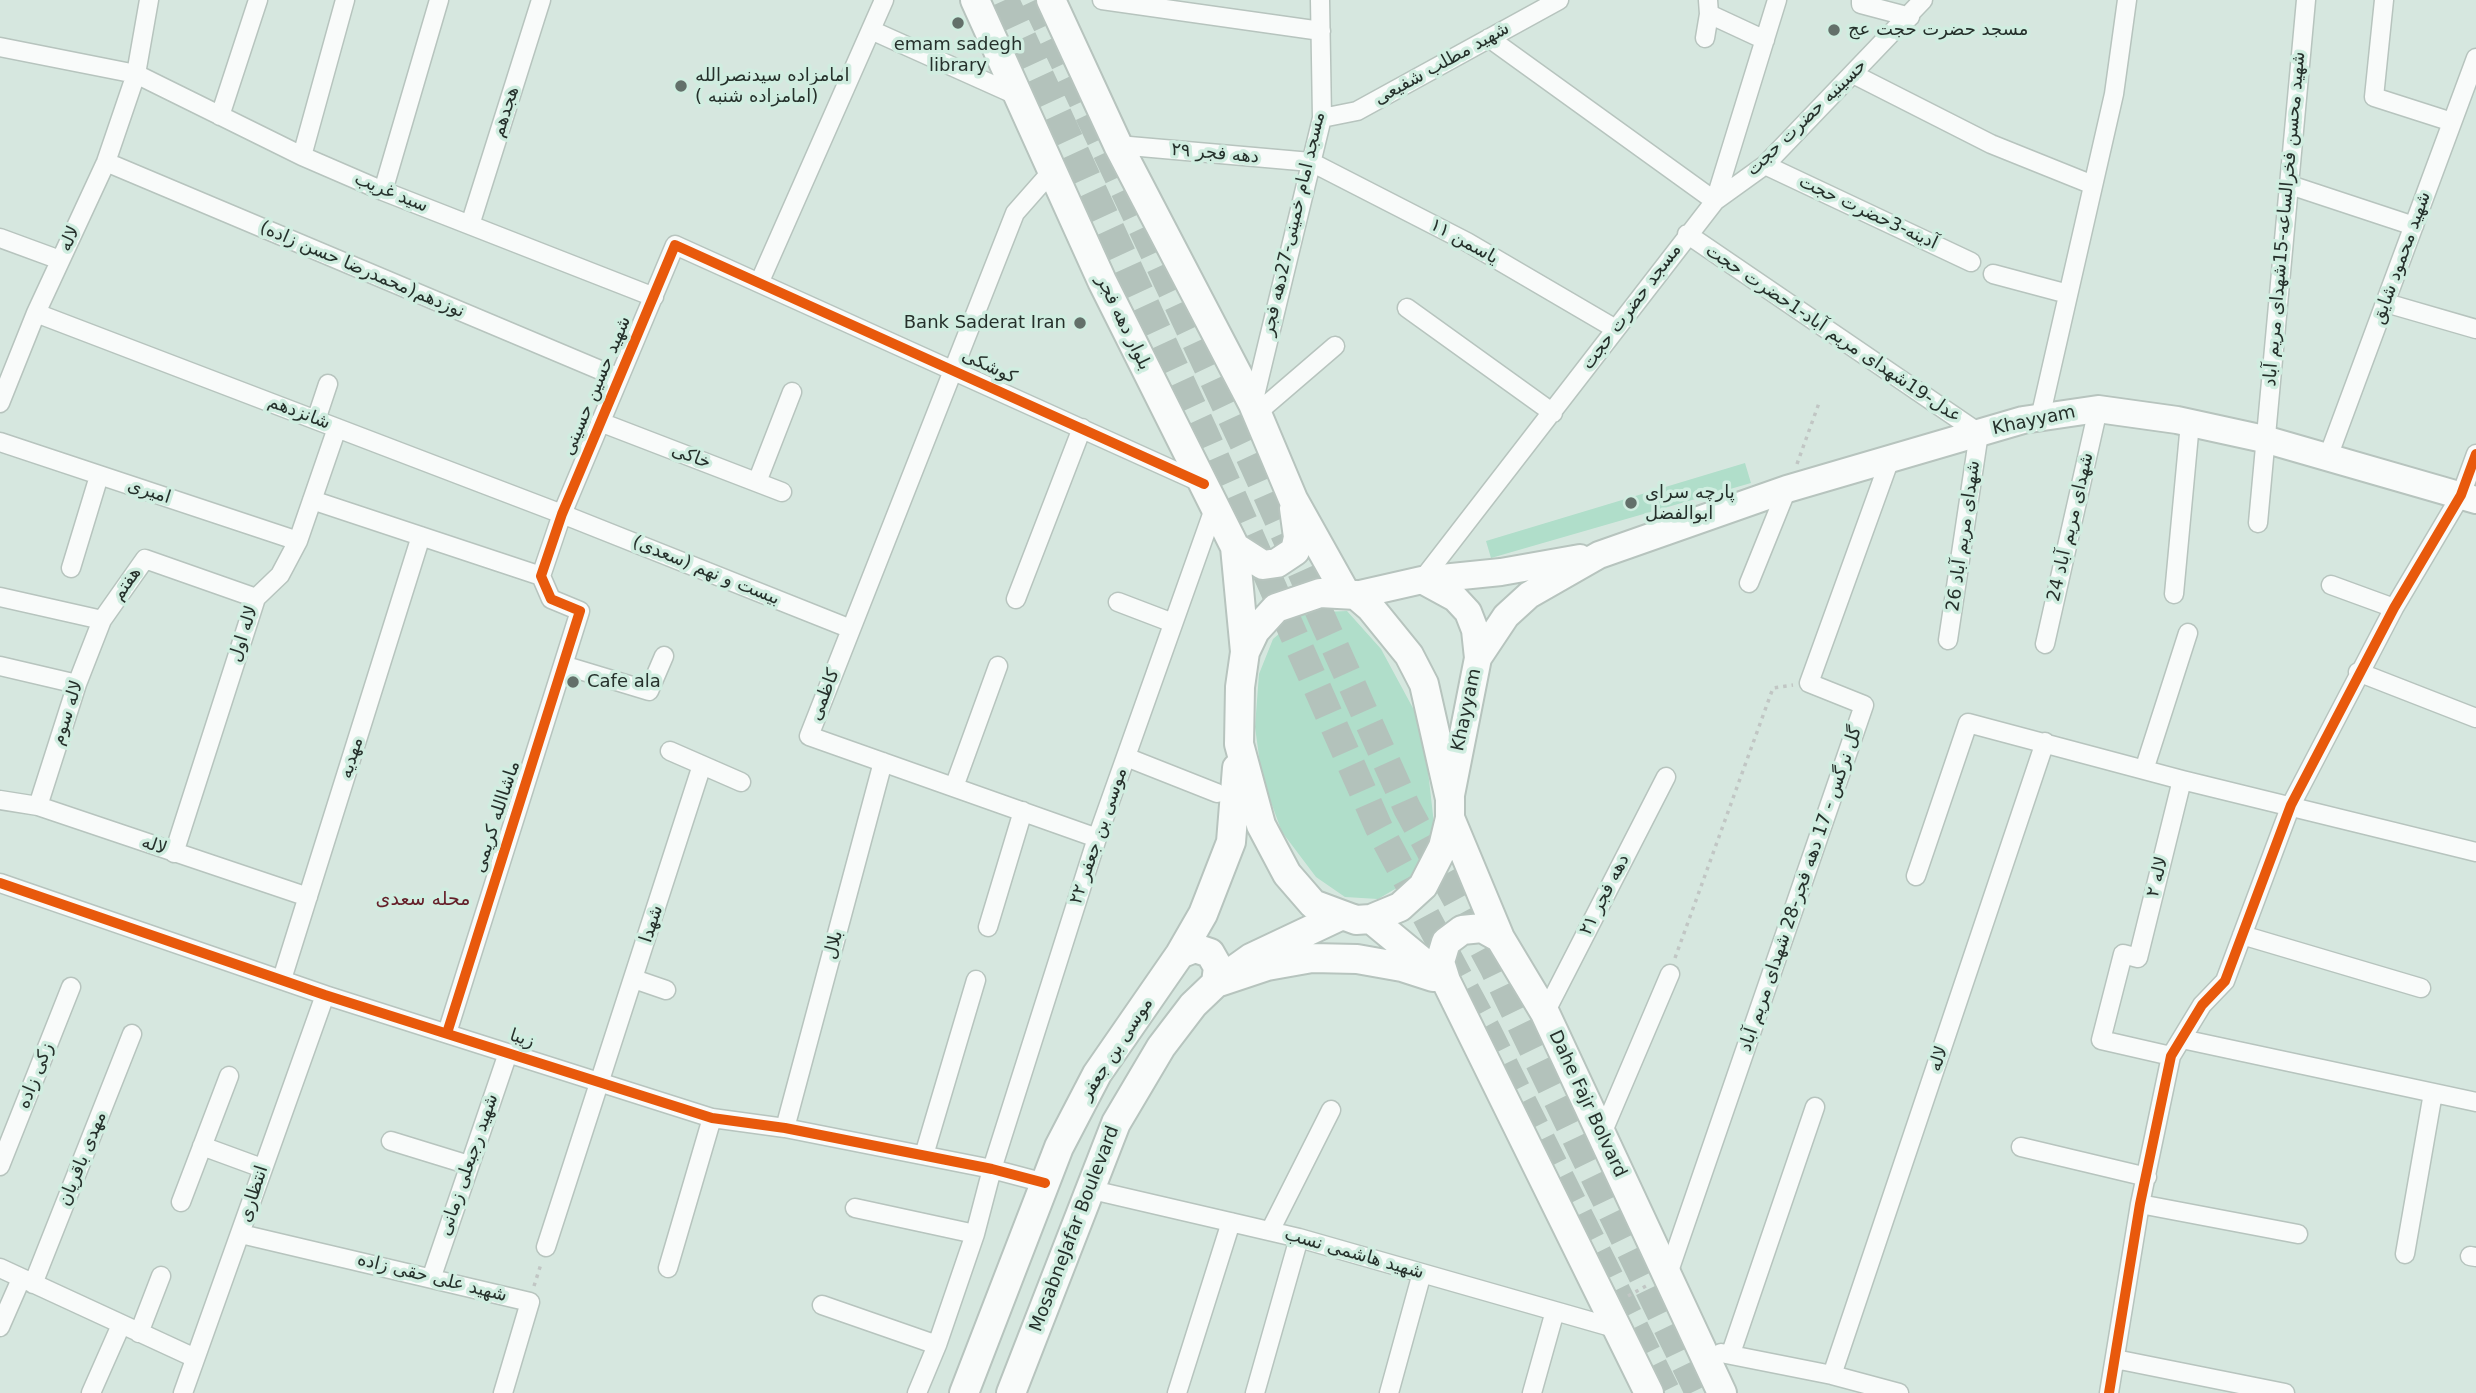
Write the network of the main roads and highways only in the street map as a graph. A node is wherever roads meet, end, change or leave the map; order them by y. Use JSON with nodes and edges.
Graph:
{"nodes":[{"id":1,"x":975,"y":0,"type":"edge"},
{"id":2,"x":1051,"y":0,"type":"edge"},
{"id":3,"x":2469,"y":498,"type":"edge"},
{"id":4,"x":1293,"y":499,"type":"junction"},
{"id":5,"x":1235,"y":547,"type":"junction"},
{"id":6,"x":1599,"y":555,"type":"junction"},
{"id":7,"x":1422,"y":580,"type":"junction"},
{"id":8,"x":1350,"y":594,"type":"junction"},
{"id":9,"x":1245,"y":652,"type":"junction"},
{"id":10,"x":1478,"y":659,"type":"junction"},
{"id":11,"x":1239,"y":744,"type":"junction"},
{"id":12,"x":1450,"y":808,"type":"junction"},
{"id":13,"x":1340,"y":916,"type":"junction"},
{"id":14,"x":1371,"y":919,"type":"junction"},
{"id":15,"x":1500,"y":938,"type":"junction"},
{"id":16,"x":1180,"y":954,"type":"junction"},
{"id":17,"x":1446,"y":981,"type":"junction"},
{"id":18,"x":1216,"y":983,"type":"junction"},
{"id":19,"x":964,"y":1393,"type":"edge"},
{"id":20,"x":1011,"y":1393,"type":"edge"},
{"id":21,"x":1649,"y":1393,"type":"edge"},
{"id":22,"x":1721,"y":1393,"type":"edge"}],
"edges":[{"from":1,"to":5,"type":"main road","name":"بلوار دهه فجر"},
{"from":2,"to":4,"type":"main road"},
{"from":3,"to":6,"type":"main road","name":"Khayyam"},
{"from":4,"to":5,"type":"main road"},
{"from":4,"to":8,"type":"main road"},
{"from":5,"to":9,"type":"main road","name":"بلوار دهه فجر"},
{"from":6,"to":7,"type":"main road","name":"Khayyam"},
{"from":6,"to":10,"type":"main road","name":"Khayyam"},
{"from":7,"to":8,"type":"main road","name":"Khayyam"},
{"from":7,"to":10,"type":"main road"},
{"from":8,"to":9,"type":"main road"},
{"from":8,"to":12,"type":"main road","name":"Dahe Fajr Bolvard"},
{"from":9,"to":11,"type":"main road"},
{"from":10,"to":12,"type":"main road","name":"Khayyam"},
{"from":11,"to":13,"type":"main road"},
{"from":11,"to":16,"type":"main road","name":"موسی بن جعفر"},
{"from":12,"to":14,"type":"main road"},
{"from":12,"to":15,"type":"main road","name":"Dahe Fajr Bolvard"},
{"from":13,"to":14,"type":"main road"},
{"from":13,"to":18,"type":"main road","name":"MosabneJafar Boulevard"},
{"from":14,"to":17,"type":"main road"},
{"from":15,"to":17,"type":"main road"},
{"from":15,"to":22,"type":"main road","name":"Dahe Fajr Bolvard"},
{"from":16,"to":18,"type":"main road"},
{"from":16,"to":19,"type":"main road","name":"موسی بن جعفر"},
{"from":17,"to":18,"type":"main road"},
{"from":17,"to":21,"type":"main road"},
{"from":18,"to":20,"type":"main road","name":"MosabneJafar Boulevard"}]}
